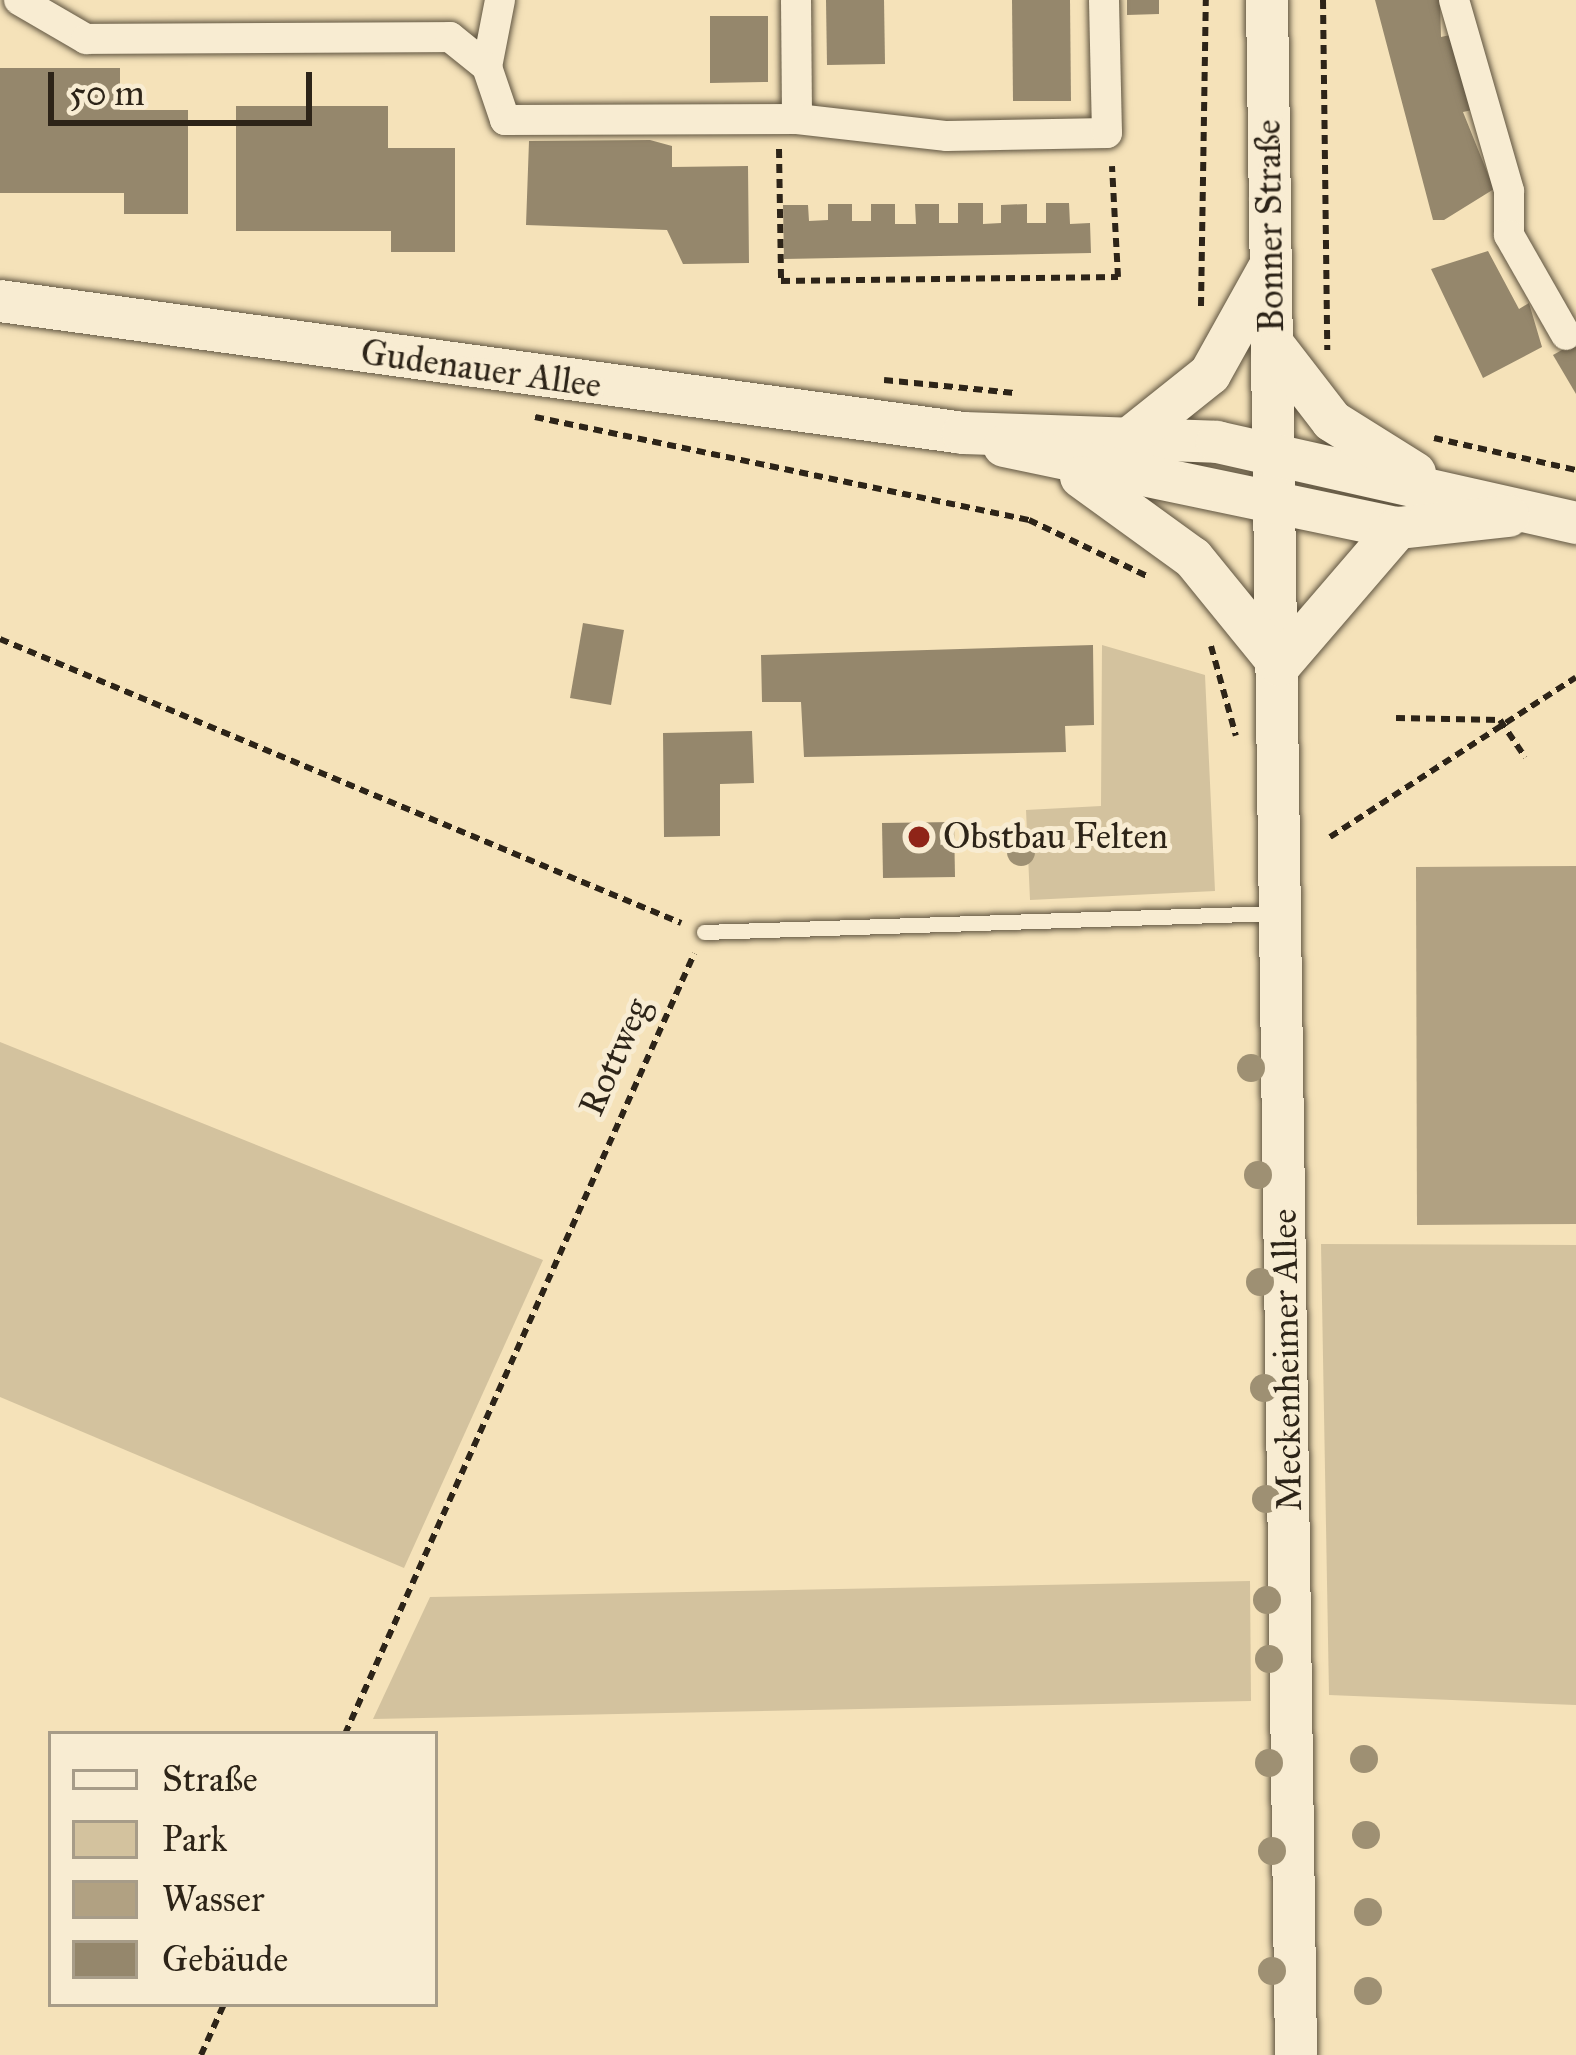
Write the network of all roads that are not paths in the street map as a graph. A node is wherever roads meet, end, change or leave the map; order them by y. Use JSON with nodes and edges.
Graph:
{"nodes":[{"id":1,"x":19,"y":0,"type":"edge"},
{"id":2,"x":500,"y":0,"type":"edge"},
{"id":3,"x":796,"y":0,"type":"edge"},
{"id":4,"x":1104,"y":0,"type":"edge"},
{"id":5,"x":1267,"y":0,"type":"edge"},
{"id":6,"x":1454,"y":0,"type":"edge"},
{"id":7,"x":487,"y":67,"type":"junction"},
{"id":8,"x":788,"y":119,"type":"junction"},
{"id":9,"x":1269,"y":268,"type":"junction"},
{"id":10,"x":0,"y":302,"type":"edge"},
{"id":11,"x":1566,"y":335,"type":"dead end"},
{"id":12,"x":1272,"y":343,"type":"junction"},
{"id":13,"x":963,"y":433,"type":"junction"},
{"id":14,"x":1131,"y":437,"type":"junction"},
{"id":15,"x":1273,"y":452,"type":"junction"},
{"id":16,"x":1065,"y":466,"type":"junction"},
{"id":17,"x":1429,"y":482,"type":"junction"},
{"id":18,"x":1274,"y":510,"type":"junction"},
{"id":19,"x":1521,"y":515,"type":"junction"},
{"id":20,"x":1576,"y":523,"type":"edge"},
{"id":21,"x":1398,"y":528,"type":"junction"},
{"id":22,"x":1280,"y":665,"type":"junction"},
{"id":23,"x":1282,"y":913,"type":"junction"},
{"id":24,"x":704,"y":932,"type":"road end"},
{"id":25,"x":1297,"y":2055,"type":"edge"}],
"edges":[{"from":1,"to":7,"type":"street"},
{"from":2,"to":7,"type":"street"},
{"from":3,"to":8,"type":"street"},
{"from":4,"to":8,"type":"street"},
{"from":5,"to":9,"type":"main road","name":"Bonner Straße"},
{"from":6,"to":11,"type":"street"},
{"from":7,"to":8,"type":"street"},
{"from":9,"to":12,"type":"main road","name":"Bonner Straße"},
{"from":9,"to":14,"type":"main road"},
{"from":10,"to":13,"type":"main road","name":"Gudenauer Allee"},
{"from":12,"to":15,"type":"main road","name":"Bonner Straße"},
{"from":12,"to":17,"type":"main road"},
{"from":13,"to":14,"type":"main road","name":"Gudenauer Allee"},
{"from":13,"to":16,"type":"main road","name":"Gudenauer Allee"},
{"from":14,"to":15,"type":"main road","name":"Gudenauer Allee"},
{"from":15,"to":17,"type":"main road","name":"Gudenauer Allee"},
{"from":15,"to":18,"type":"main road","name":"Meckenheimer Allee"},
{"from":16,"to":18,"type":"main road","name":"Gudenauer Allee"},
{"from":16,"to":22,"type":"main road","name":"Gudenauer Allee"},
{"from":17,"to":19,"type":"main road"},
{"from":18,"to":21,"type":"main road","name":"Gudenauer Allee"},
{"from":18,"to":22,"type":"main road","name":"Meckenheimer Allee"},
{"from":19,"to":20,"type":"main road"},
{"from":19,"to":21,"type":"main road","name":"Gudenauer Allee"},
{"from":21,"to":22,"type":"main road"},
{"from":22,"to":23,"type":"main road","name":"Meckenheimer Allee"},
{"from":23,"to":24,"type":"lane"},
{"from":23,"to":25,"type":"main road","name":"Meckenheimer Allee"}]}
